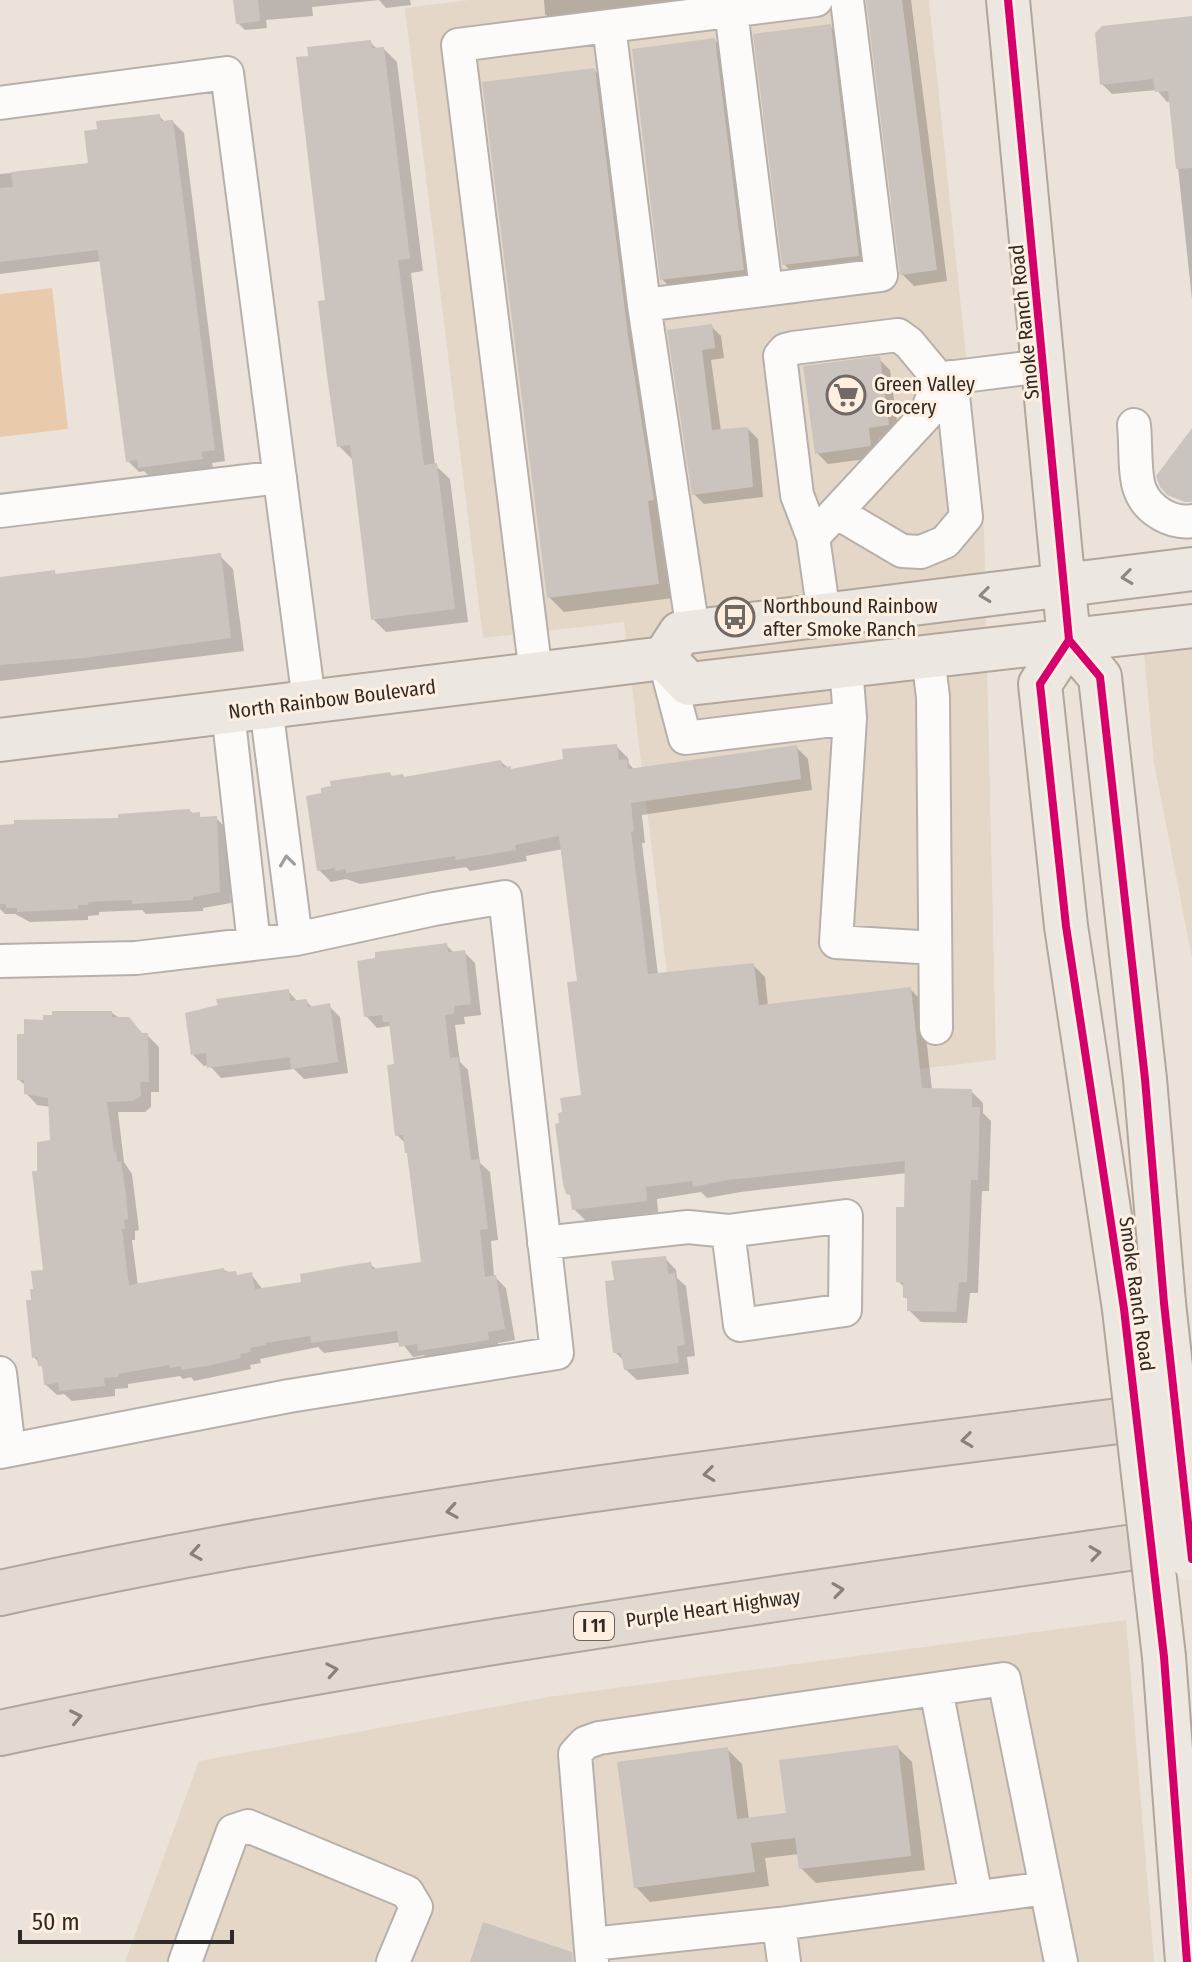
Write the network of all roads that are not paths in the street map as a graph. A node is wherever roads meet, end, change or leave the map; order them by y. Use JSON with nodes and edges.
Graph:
{"nodes":[{"id":1,"x":816,"y":0,"type":"edge"},
{"id":2,"x":847,"y":0,"type":"edge"},
{"id":3,"x":1008,"y":0,"type":"edge"},
{"id":4,"x":731,"y":11,"type":"junction"},
{"id":5,"x":609,"y":26,"type":"junction"},
{"id":6,"x":0,"y":103,"type":"edge"},
{"id":7,"x":766,"y":289,"type":"junction"},
{"id":8,"x":644,"y":305,"type":"junction"},
{"id":9,"x":1044,"y":366,"type":"junction"},
{"id":10,"x":945,"y":378,"type":"junction"},
{"id":11,"x":1134,"y":425,"type":"dead end"},
{"id":12,"x":280,"y":477,"type":"junction"},
{"id":13,"x":0,"y":511,"type":"edge"},
{"id":14,"x":836,"y":512,"type":"junction"},
{"id":15,"x":1192,"y":521,"type":"edge"},
{"id":16,"x":813,"y":537,"type":"junction"},
{"id":17,"x":1192,"y":569,"type":"edge"},
{"id":18,"x":1062,"y":585,"type":"junction"},
{"id":19,"x":824,"y":615,"type":"junction"},
{"id":20,"x":1192,"y":626,"type":"edge"},
{"id":21,"x":1069,"y":640,"type":"junction"},
{"id":22,"x":678,"y":644,"type":"junction"},
{"id":23,"x":928,"y":657,"type":"junction"},
{"id":24,"x":846,"y":666,"type":"junction"},
{"id":25,"x":536,"y":674,"type":"junction"},
{"id":26,"x":762,"y":675,"type":"junction"},
{"id":27,"x":309,"y":701,"type":"junction"},
{"id":28,"x":247,"y":709,"type":"junction"},
{"id":29,"x":850,"y":718,"type":"junction"},
{"id":30,"x":766,"y":728,"type":"junction"},
{"id":31,"x":0,"y":740,"type":"edge"},
{"id":32,"x":296,"y":939,"type":"junction"},
{"id":33,"x":254,"y":944,"type":"junction"},
{"id":34,"x":935,"y":948,"type":"junction"},
{"id":35,"x":0,"y":961,"type":"edge"},
{"id":36,"x":936,"y":1028,"type":"dead end"},
{"id":37,"x":728,"y":1231,"type":"junction"},
{"id":38,"x":544,"y":1243,"type":"junction"},
{"id":39,"x":1144,"y":1306,"type":"junction"},
{"id":40,"x":0,"y":1373,"type":"edge"},
{"id":41,"x":1192,"y":1378,"type":"edge"},
{"id":42,"x":1192,"y":1412,"type":"edge"},
{"id":43,"x":1045,"y":1430,"type":"junction"},
{"id":44,"x":4,"y":1451,"type":"edge"},
{"id":45,"x":1192,"y":1538,"type":"edge"},
{"id":46,"x":1192,"y":1559,"type":"edge"},
{"id":47,"x":0,"y":1593,"type":"edge"},
{"id":48,"x":936,"y":1689,"type":"junction"},
{"id":49,"x":0,"y":1733,"type":"edge"},
{"id":50,"x":1046,"y":1888,"type":"junction"},
{"id":51,"x":976,"y":1897,"type":"junction"},
{"id":52,"x":779,"y":1924,"type":"junction"},
{"id":53,"x":592,"y":1953,"type":"edge"},
{"id":54,"x":185,"y":1962,"type":"edge"},
{"id":55,"x":393,"y":1962,"type":"edge"},
{"id":56,"x":784,"y":1962,"type":"edge"},
{"id":57,"x":1061,"y":1962,"type":"edge"},
{"id":58,"x":1187,"y":1962,"type":"edge"}],
"edges":[{"from":1,"to":4,"type":"street"},
{"from":2,"to":7,"type":"street"},
{"from":3,"to":9,"type":"main road","name":"Smoke Ranch Road"},
{"from":4,"to":5,"type":"street"},
{"from":4,"to":7,"type":"street"},
{"from":5,"to":8,"type":"street"},
{"from":5,"to":25,"type":"street"},
{"from":6,"to":12,"type":"street"},
{"from":7,"to":8,"type":"street"},
{"from":8,"to":22,"type":"street"},
{"from":9,"to":10,"type":"street"},
{"from":9,"to":18,"type":"main road","name":"Smoke Ranch Road"},
{"from":10,"to":14,"type":"street"},
{"from":10,"to":14,"type":"street"},
{"from":10,"to":16,"type":"street"},
{"from":11,"to":15,"type":"street"},
{"from":12,"to":13,"type":"street"},
{"from":12,"to":27,"type":"street"},
{"from":14,"to":16,"type":"street"},
{"from":16,"to":19,"type":"street"},
{"from":17,"to":18,"type":"main road","name":"North Rainbow Boulevard","one_way":true},
{"from":18,"to":19,"type":"main road","name":"North Rainbow Boulevard","one_way":true},
{"from":18,"to":21,"type":"main road","name":"Smoke Ranch Road"},
{"from":19,"to":22,"type":"main road","name":"North Rainbow Boulevard"},
{"from":20,"to":21,"type":"main road"},
{"from":21,"to":23,"type":"main road"},
{"from":21,"to":39,"type":"main road","name":"Smoke Ranch Road"},
{"from":21,"to":39,"type":"main road","name":"Smoke Ranch Road"},
{"from":22,"to":25,"type":"main road","name":"North Rainbow Boulevard"},
{"from":22,"to":26,"type":"main road"},
{"from":22,"to":30,"type":"street"},
{"from":23,"to":24,"type":"main road"},
{"from":23,"to":34,"type":"street"},
{"from":24,"to":26,"type":"main road"},
{"from":24,"to":29,"type":"street"},
{"from":25,"to":27,"type":"main road","name":"North Rainbow Boulevard"},
{"from":26,"to":30,"type":"street"},
{"from":27,"to":28,"type":"main road","name":"North Rainbow Boulevard"},
{"from":28,"to":31,"type":"main road","name":"North Rainbow Boulevard"},
{"from":32,"to":28,"type":"street","one_way":true},
{"from":28,"to":33,"type":"street"},
{"from":29,"to":30,"type":"street"},
{"from":29,"to":34,"type":"street"},
{"from":32,"to":33,"type":"street"},
{"from":32,"to":38,"type":"street"},
{"from":33,"to":35,"type":"street"},
{"from":34,"to":36,"type":"street"},
{"from":37,"to":37,"type":"street"},
{"from":37,"to":38,"type":"street"},
{"from":38,"to":44,"type":"street"},
{"from":39,"to":46,"type":"main road","name":"Smoke Ranch Road","bridge":true},
{"from":39,"to":58,"type":"main road","name":"Smoke Ranch Road","bridge":true},
{"from":40,"to":44,"type":"street"},
{"from":41,"to":43,"type":"highway"},
{"from":42,"to":43,"type":"highway"},
{"from":43,"to":47,"type":"highway","one_way":true},
{"from":49,"to":45,"type":"highway","name":"Purple Heart Highway","number":"I 11","one_way":true},
{"from":48,"to":50,"type":"street"},
{"from":48,"to":51,"type":"street"},
{"from":48,"to":53,"type":"street"},
{"from":50,"to":51,"type":"street"},
{"from":50,"to":57,"type":"street"},
{"from":51,"to":52,"type":"street"},
{"from":52,"to":53,"type":"street"},
{"from":52,"to":56,"type":"street"},
{"from":54,"to":55,"type":"street"}]}
